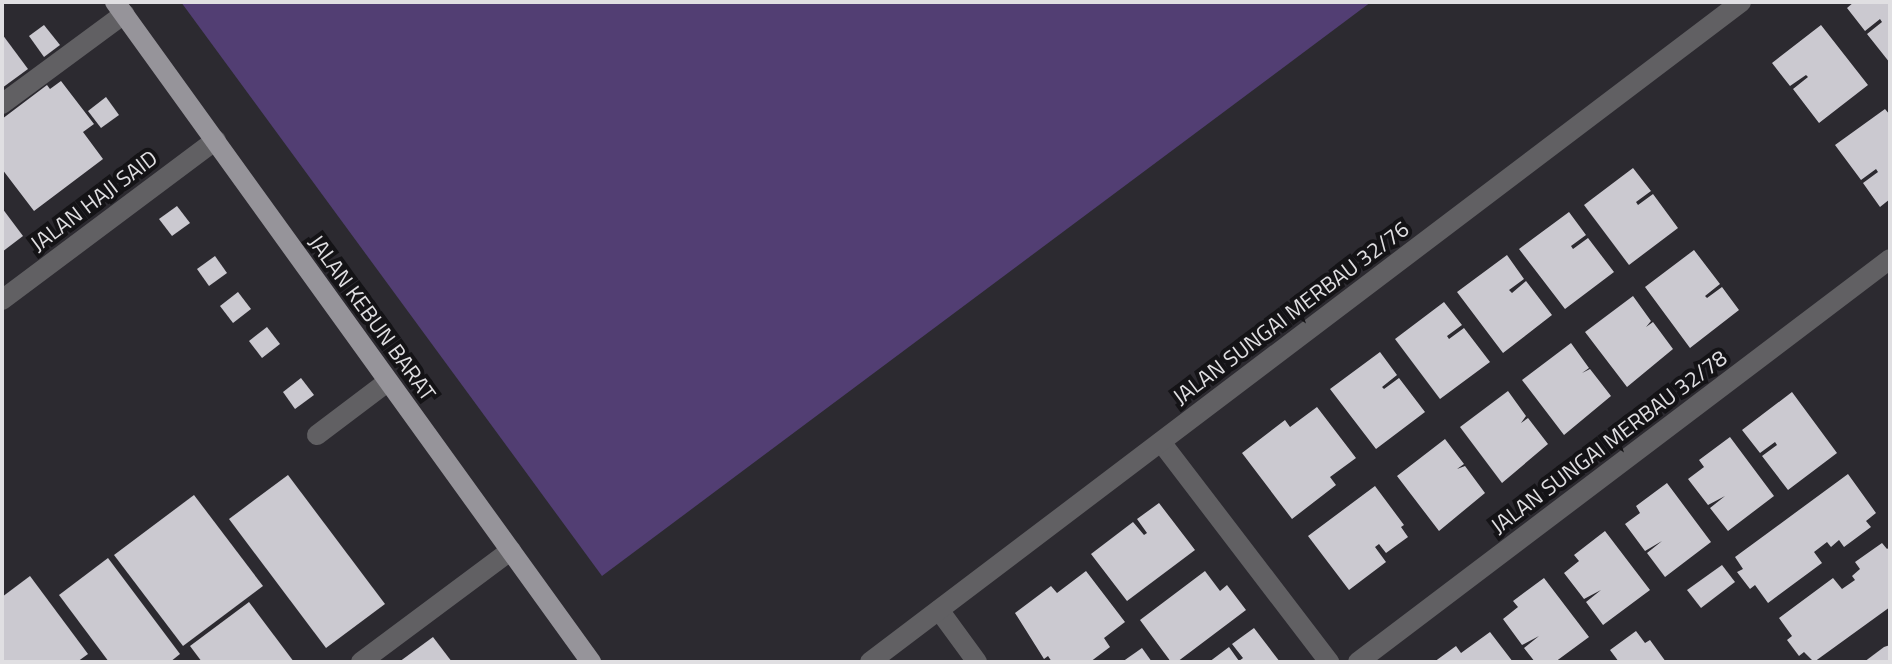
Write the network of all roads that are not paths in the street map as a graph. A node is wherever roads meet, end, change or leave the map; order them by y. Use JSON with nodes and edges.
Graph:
{"nodes":[{"id":1,"x":1741,"y":2,"type":"edge"},
{"id":2,"x":119,"y":8,"type":"edge"},
{"id":3,"x":2,"y":104,"type":"edge"},
{"id":4,"x":216,"y":140,"type":"junction"},
{"id":5,"x":1890,"y":259,"type":"edge"},
{"id":6,"x":2,"y":300,"type":"edge"},
{"id":7,"x":387,"y":382,"type":"junction"},
{"id":8,"x":317,"y":435,"type":"dead end"},
{"id":9,"x":1161,"y":442,"type":"junction"},
{"id":10,"x":511,"y":550,"type":"junction"},
{"id":11,"x":939,"y":610,"type":"junction"},
{"id":12,"x":361,"y":662,"type":"edge"},
{"id":13,"x":591,"y":662,"type":"edge"},
{"id":14,"x":870,"y":662,"type":"edge"},
{"id":15,"x":977,"y":662,"type":"edge"},
{"id":16,"x":1329,"y":662,"type":"edge"},
{"id":17,"x":1358,"y":662,"type":"edge"}],
"edges":[{"from":1,"to":9,"type":"street","name":"JALAN SUNGAI MERBAU 32/76"},
{"from":2,"to":3,"type":"street"},
{"from":2,"to":4,"type":"main road","name":"JALAN KEBUN BARAT"},
{"from":4,"to":6,"type":"street","name":"JALAN HAJI SAID"},
{"from":4,"to":7,"type":"main road","name":"JALAN KEBUN BARAT"},
{"from":5,"to":17,"type":"street","name":"JALAN SUNGAI MERBAU 32/78"},
{"from":7,"to":8,"type":"street"},
{"from":7,"to":10,"type":"main road","name":"JALAN KEBUN BARAT"},
{"from":9,"to":11,"type":"street","name":"JALAN SUNGAI MERBAU 32/76"},
{"from":9,"to":16,"type":"street"},
{"from":10,"to":12,"type":"street"},
{"from":10,"to":13,"type":"main road","name":"JALAN KEBUN BARAT"},
{"from":11,"to":14,"type":"street","name":"JALAN SUNGAI MERBAU 32/76"},
{"from":11,"to":15,"type":"street"}]}
